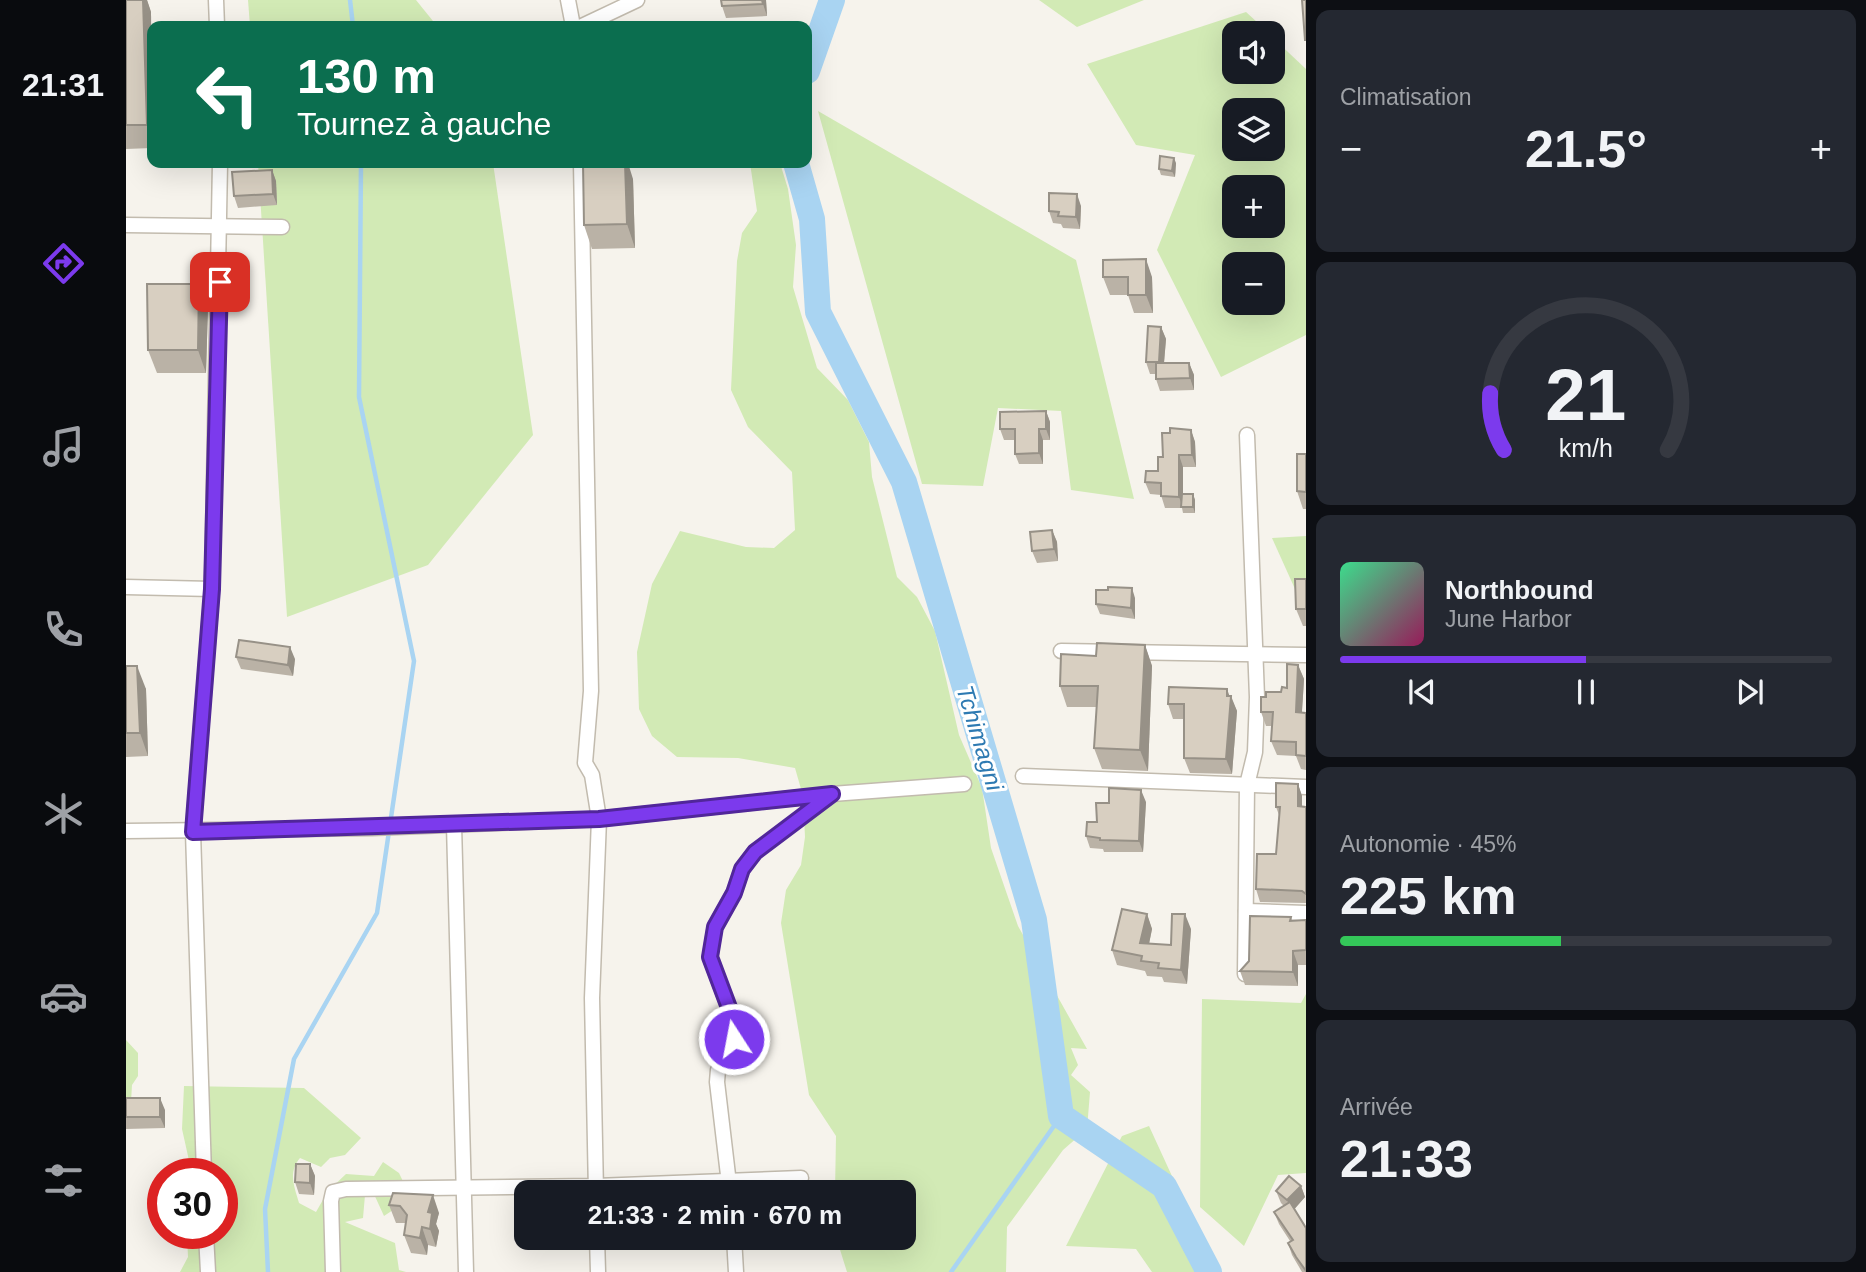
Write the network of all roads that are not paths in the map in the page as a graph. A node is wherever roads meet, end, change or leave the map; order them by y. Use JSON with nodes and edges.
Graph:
{"nodes":[{"id":1,"x":216,"y":0,"type":"edge"},
{"id":2,"x":568,"y":0,"type":"edge"},
{"id":3,"x":637,"y":0,"type":"edge"},
{"id":4,"x":217,"y":21,"type":"edge"},
{"id":5,"x":572,"y":21,"type":"edge"},
{"id":6,"x":593,"y":21,"type":"edge"},
{"id":7,"x":220,"y":168,"type":"edge"},
{"id":8,"x":585,"y":168,"type":"edge"},
{"id":9,"x":126,"y":225,"type":"edge"},
{"id":10,"x":221,"y":226,"type":"junction"},
{"id":11,"x":282,"y":227,"type":"dead end"},
{"id":12,"x":1247,"y":435,"type":"dead end"},
{"id":13,"x":126,"y":587,"type":"edge"},
{"id":14,"x":212,"y":589,"type":"junction"},
{"id":15,"x":1061,"y":651,"type":"edge"},
{"id":16,"x":1254,"y":654,"type":"junction"},
{"id":17,"x":1306,"y":655,"type":"edge"},
{"id":18,"x":1023,"y":776,"type":"dead end"},
{"id":19,"x":964,"y":784,"type":"dead end"},
{"id":20,"x":1247,"y":785,"type":"junction"},
{"id":21,"x":1306,"y":787,"type":"edge"},
{"id":22,"x":832,"y":794,"type":"junction"},
{"id":23,"x":599,"y":819,"type":"junction"},
{"id":24,"x":454,"y":825,"type":"junction"},
{"id":25,"x":126,"y":831,"type":"edge"},
{"id":26,"x":193,"y":832,"type":"junction"},
{"id":27,"x":1246,"y":911,"type":"junction"},
{"id":28,"x":1306,"y":913,"type":"edge"},
{"id":29,"x":1245,"y":974,"type":"edge"},
{"id":30,"x":203,"y":1158,"type":"edge"},
{"id":31,"x":801,"y":1178,"type":"dead end"},
{"id":32,"x":596,"y":1180,"type":"edge"},
{"id":33,"x":729,"y":1180,"type":"edge"},
{"id":34,"x":783,"y":1180,"type":"edge"},
{"id":35,"x":463,"y":1186,"type":"junction"},
{"id":36,"x":514,"y":1187,"type":"edge"},
{"id":37,"x":207,"y":1249,"type":"edge"},
{"id":38,"x":597,"y":1250,"type":"edge"},
{"id":39,"x":735,"y":1250,"type":"edge"},
{"id":40,"x":208,"y":1272,"type":"edge"},
{"id":41,"x":333,"y":1272,"type":"edge"},
{"id":42,"x":466,"y":1272,"type":"edge"},
{"id":43,"x":598,"y":1272,"type":"edge"},
{"id":44,"x":736,"y":1272,"type":"edge"}],
"edges":[{"from":1,"to":4,"type":"street"},
{"from":2,"to":5,"type":"street"},
{"from":3,"to":6,"type":"street"},
{"from":7,"to":10,"type":"street"},
{"from":8,"to":23,"type":"street"},
{"from":9,"to":10,"type":"street"},
{"from":10,"to":11,"type":"street"},
{"from":10,"to":14,"type":"street"},
{"from":12,"to":16,"type":"street"},
{"from":13,"to":14,"type":"street"},
{"from":14,"to":26,"type":"street"},
{"from":15,"to":16,"type":"street"},
{"from":16,"to":17,"type":"street"},
{"from":16,"to":20,"type":"street"},
{"from":18,"to":20,"type":"street"},
{"from":19,"to":22,"type":"street"},
{"from":20,"to":21,"type":"street"},
{"from":20,"to":27,"type":"street"},
{"from":22,"to":23,"type":"street"},
{"from":22,"to":33,"type":"street"},
{"from":23,"to":24,"type":"street"},
{"from":23,"to":32,"type":"street"},
{"from":24,"to":26,"type":"street"},
{"from":24,"to":35,"type":"street"},
{"from":25,"to":26,"type":"street"},
{"from":26,"to":30,"type":"street"},
{"from":27,"to":28,"type":"street"},
{"from":27,"to":29,"type":"street"},
{"from":31,"to":34,"type":"street"},
{"from":35,"to":36,"type":"street"},
{"from":35,"to":41,"type":"street"},
{"from":35,"to":42,"type":"street"},
{"from":37,"to":40,"type":"street"},
{"from":38,"to":43,"type":"street"},
{"from":39,"to":44,"type":"street"}]}
